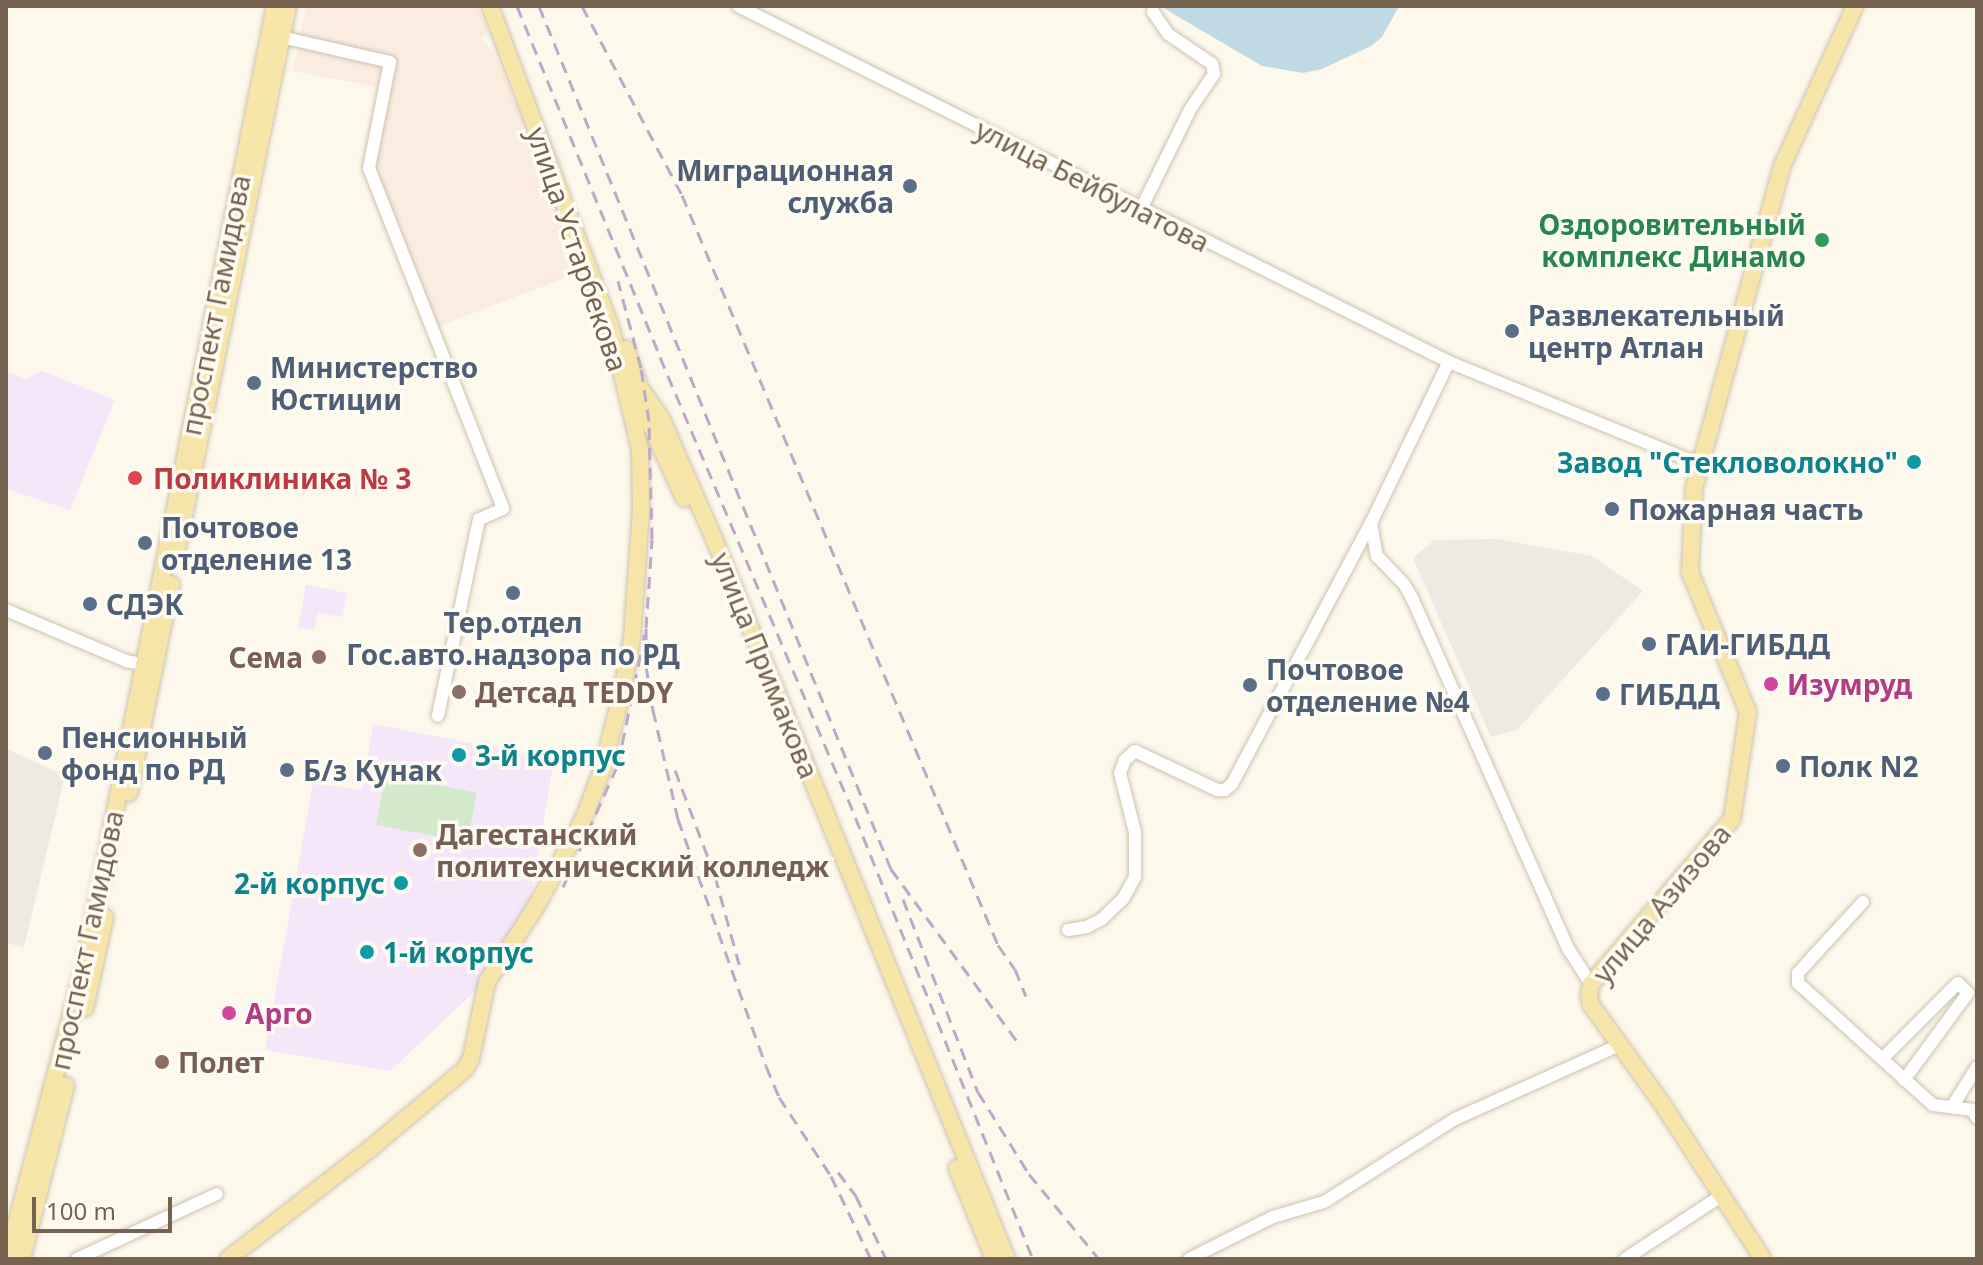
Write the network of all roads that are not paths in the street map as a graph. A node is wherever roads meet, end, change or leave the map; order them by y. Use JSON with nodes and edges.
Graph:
{"nodes":[{"id":1,"x":275,"y":6,"type":"edge"},
{"id":2,"x":288,"y":6,"type":"edge"},
{"id":3,"x":490,"y":6,"type":"edge"},
{"id":4,"x":499,"y":6,"type":"edge"},
{"id":5,"x":738,"y":6,"type":"edge"},
{"id":6,"x":1855,"y":6,"type":"edge"},
{"id":7,"x":1866,"y":6,"type":"edge"},
{"id":8,"x":1153,"y":12,"type":"dead end"},
{"id":9,"x":281,"y":37,"type":"junction"},
{"id":10,"x":261,"y":114,"type":"junction"},
{"id":11,"x":1141,"y":209,"type":"junction"},
{"id":12,"x":1449,"y":362,"type":"junction"},
{"id":13,"x":641,"y":395,"type":"junction"},
{"id":14,"x":647,"y":423,"type":"junction"},
{"id":15,"x":1703,"y":466,"type":"junction"},
{"id":16,"x":1371,"y":523,"type":"junction"},
{"id":17,"x":6,"y":610,"type":"edge"},
{"id":18,"x":149,"y":662,"type":"junction"},
{"id":19,"x":438,"y":716,"type":"dead end"},
{"id":20,"x":1863,"y":902,"type":"dead end"},
{"id":21,"x":1068,"y":930,"type":"dead end"},
{"id":22,"x":1591,"y":984,"type":"junction"},
{"id":23,"x":1620,"y":1045,"type":"junction"},
{"id":24,"x":1882,"y":1059,"type":"junction"},
{"id":25,"x":1977,"y":1067,"type":"edge"},
{"id":26,"x":1904,"y":1080,"type":"junction"},
{"id":27,"x":1952,"y":1107,"type":"junction"},
{"id":28,"x":1977,"y":1118,"type":"edge"},
{"id":29,"x":217,"y":1194,"type":"dead end"},
{"id":30,"x":1721,"y":1196,"type":"junction"},
{"id":31,"x":7,"y":1259,"type":"edge"},
{"id":32,"x":22,"y":1259,"type":"edge"},
{"id":33,"x":77,"y":1259,"type":"edge"},
{"id":34,"x":230,"y":1259,"type":"edge"},
{"id":35,"x":994,"y":1259,"type":"edge"},
{"id":36,"x":1007,"y":1259,"type":"edge"},
{"id":37,"x":1189,"y":1259,"type":"edge"},
{"id":38,"x":1625,"y":1259,"type":"edge"},
{"id":39,"x":1763,"y":1259,"type":"edge"},
{"id":40,"x":1772,"y":1259,"type":"edge"}],
"edges":[{"from":1,"to":10,"type":"main road","name":"проспект Гамидова"},
{"from":2,"to":9,"type":"main road","name":"проспект Гамидова"},
{"from":3,"to":13,"type":"main road","name":"улица Устарбекова"},
{"from":4,"to":13,"type":"main road"},
{"from":5,"to":11,"type":"street","name":"улица Бейбулатова"},
{"from":6,"to":15,"type":"main road","name":"улица Азизова"},
{"from":7,"to":15,"type":"main road","name":"улица Азизова"},
{"from":8,"to":11,"type":"street"},
{"from":9,"to":10,"type":"main road","name":"проспект Гамидова"},
{"from":9,"to":19,"type":"street"},
{"from":10,"to":18,"type":"main road","name":"проспект Гамидова"},
{"from":11,"to":12,"type":"street","name":"улица Бейбулатова"},
{"from":12,"to":15,"type":"street","name":"улица Бейбулатова"},
{"from":12,"to":16,"type":"street"},
{"from":13,"to":14,"type":"main road","name":"улица Примакова"},
{"from":13,"to":34,"type":"main road","name":"улица Устарбекова"},
{"from":13,"to":36,"type":"main road","name":"улица Примакова"},
{"from":14,"to":34,"type":"main road"},
{"from":14,"to":35,"type":"main road","name":"улица Примакова"},
{"from":15,"to":22,"type":"main road","name":"улица Азизова"},
{"from":15,"to":40,"type":"main road","name":"улица Азизова"},
{"from":16,"to":21,"type":"street"},
{"from":16,"to":22,"type":"street"},
{"from":17,"to":18,"type":"street"},
{"from":18,"to":31,"type":"main road","name":"проспект Гамидова"},
{"from":18,"to":32,"type":"main road","name":"проспект Гамидова"},
{"from":20,"to":24,"type":"street"},
{"from":22,"to":23,"type":"main road","name":"улица Азизова"},
{"from":23,"to":30,"type":"main road","name":"улица Азизова"},
{"from":23,"to":37,"type":"street"},
{"from":24,"to":26,"type":"street"},
{"from":24,"to":26,"type":"street"},
{"from":25,"to":27,"type":"street"},
{"from":26,"to":27,"type":"street"},
{"from":27,"to":28,"type":"street"},
{"from":29,"to":33,"type":"street"},
{"from":30,"to":38,"type":"street"},
{"from":30,"to":39,"type":"main road","name":"улица Азизова"}]}
